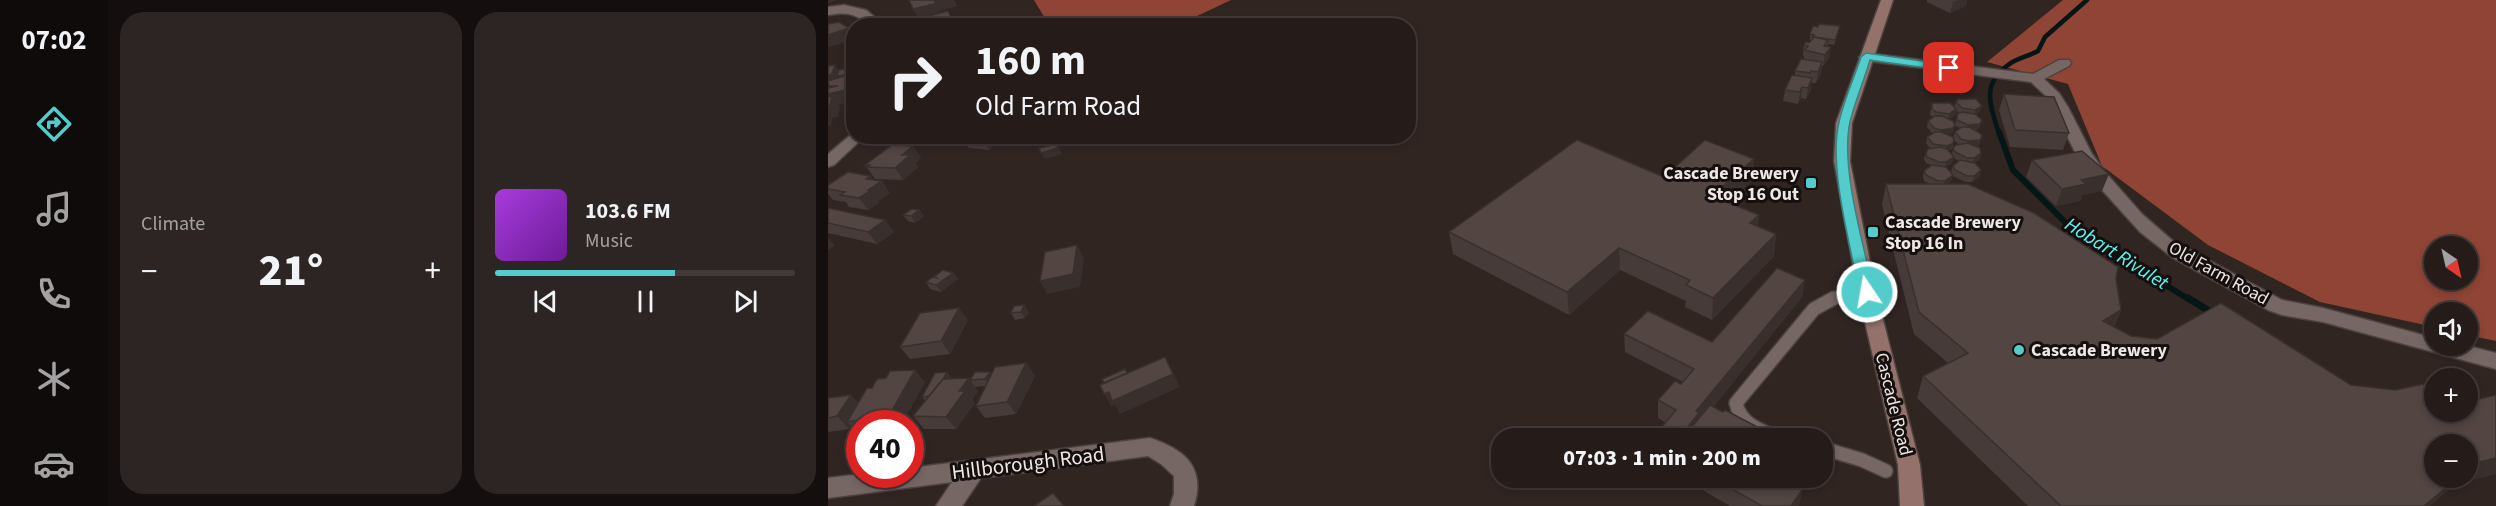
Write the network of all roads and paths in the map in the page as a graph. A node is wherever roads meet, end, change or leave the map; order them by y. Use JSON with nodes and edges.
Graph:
{"nodes":[{"id":1,"x":1887,"y":0,"type":"edge"},
{"id":2,"x":828,"y":11,"type":"edge"},
{"id":3,"x":871,"y":18,"type":"edge"},
{"id":4,"x":1866,"y":57,"type":"junction"},
{"id":5,"x":2064,"y":63,"type":"dead end"},
{"id":6,"x":2035,"y":78,"type":"junction"},
{"id":7,"x":849,"y":144,"type":"edge"},
{"id":8,"x":828,"y":162,"type":"edge"},
{"id":9,"x":1867,"y":292,"type":"junction"},
{"id":10,"x":2424,"y":342,"type":"edge"},
{"id":11,"x":2477,"y":356,"type":"edge"},
{"id":12,"x":2496,"y":361,"type":"edge"},
{"id":13,"x":1759,"y":428,"type":"edge"},
{"id":14,"x":1833,"y":451,"type":"edge"},
{"id":15,"x":974,"y":470,"type":"junction"},
{"id":16,"x":1886,"y":471,"type":"dead end"},
{"id":17,"x":828,"y":488,"type":"edge"},
{"id":18,"x":948,"y":506,"type":"edge"},
{"id":19,"x":1182,"y":506,"type":"edge"},
{"id":20,"x":1912,"y":506,"type":"edge"}],
"edges":[{"from":1,"to":4,"type":"street","name":"Cascade Road"},
{"from":2,"to":3,"type":"street"},
{"from":4,"to":6,"type":"street"},
{"from":4,"to":9,"type":"street","name":"Cascade Road"},
{"from":5,"to":6,"type":"street"},
{"from":6,"to":10,"type":"street","name":"Old Farm Road"},
{"from":7,"to":8,"type":"street"},
{"from":9,"to":13,"type":"lane"},
{"from":9,"to":20,"type":"street","name":"Cascade Road"},
{"from":11,"to":12,"type":"street","name":"Old Farm Road"},
{"from":14,"to":16,"type":"lane"},
{"from":15,"to":17,"type":"street","name":"Hillborough Road"},
{"from":15,"to":18,"type":"street"},
{"from":15,"to":19,"type":"street","name":"Hillborough Road"}]}
